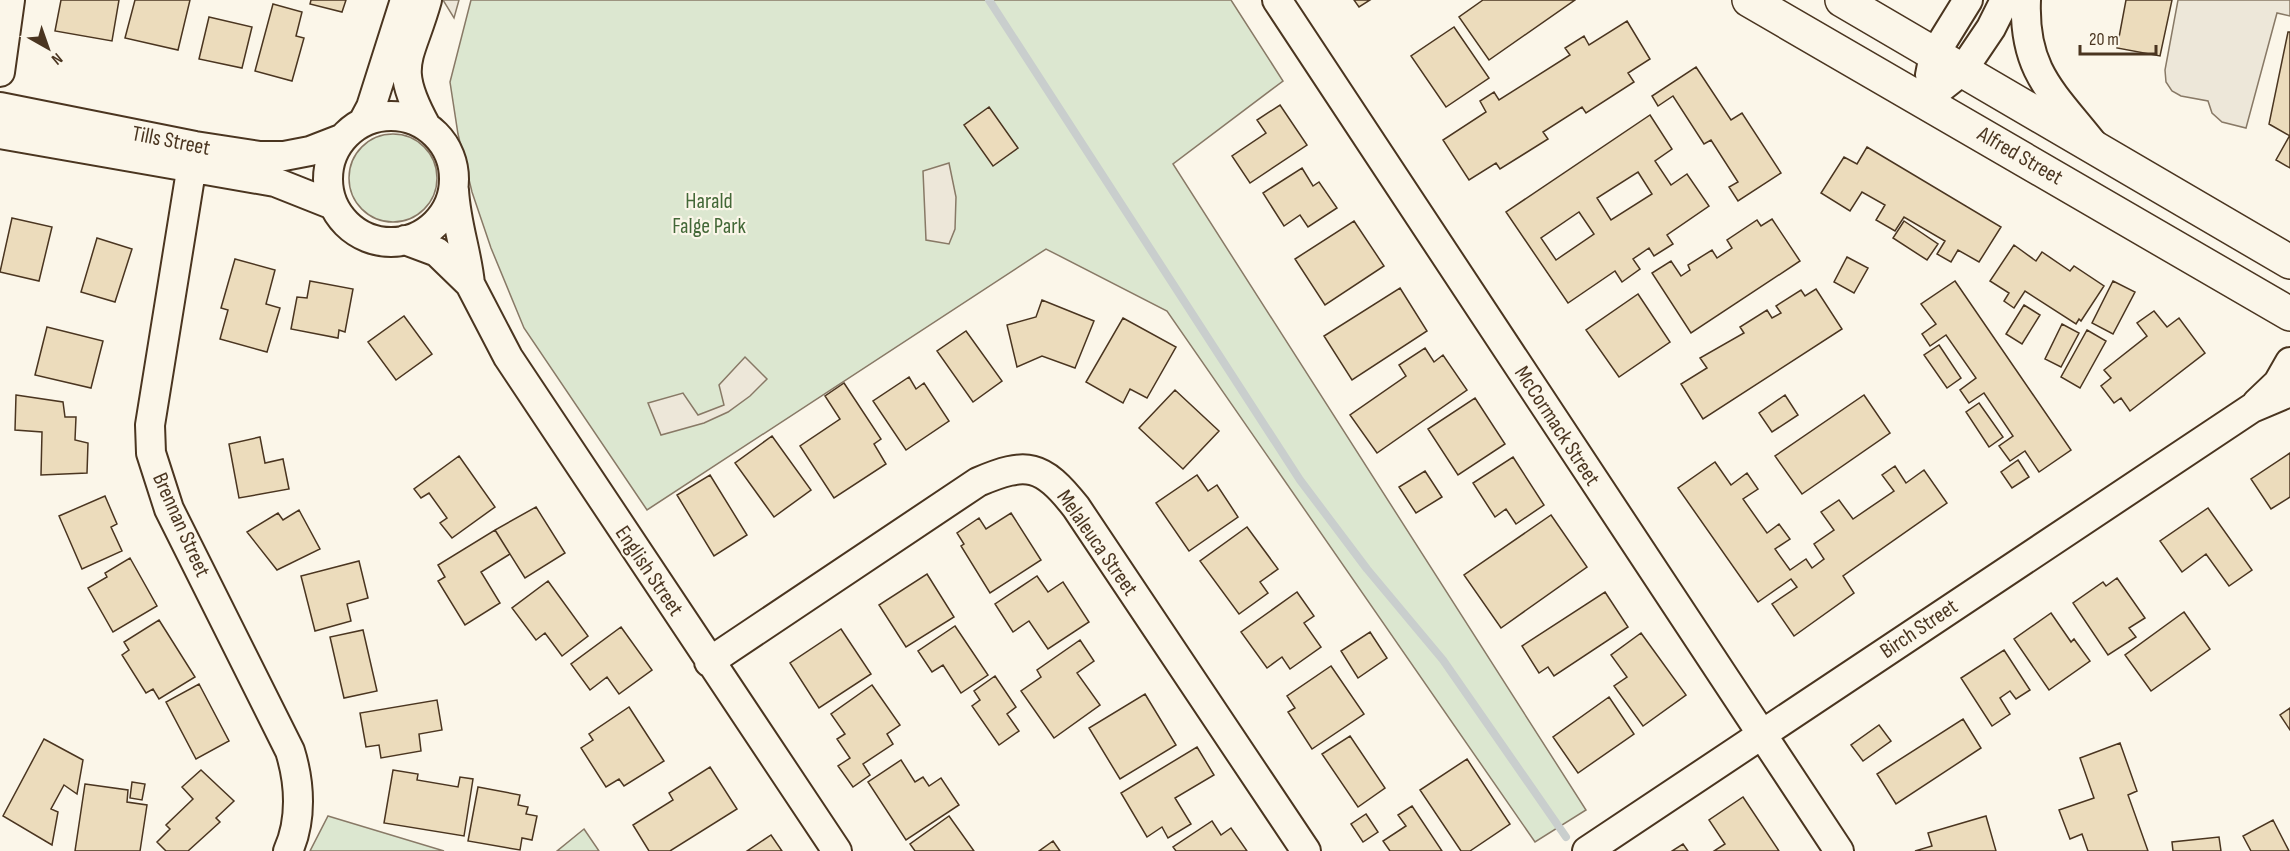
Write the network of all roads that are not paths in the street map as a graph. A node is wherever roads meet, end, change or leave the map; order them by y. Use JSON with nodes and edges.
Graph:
{"nodes":[{"id":1,"x":10,"y":0,"type":"edge"},
{"id":2,"x":405,"y":0,"type":"edge"},
{"id":3,"x":428,"y":0,"type":"edge"},
{"id":4,"x":1277,"y":0,"type":"edge"},
{"id":5,"x":1749,"y":0,"type":"edge"},
{"id":6,"x":1842,"y":0,"type":"edge"},
{"id":7,"x":1968,"y":0,"type":"edge"},
{"id":8,"x":2005,"y":0,"type":"edge"},
{"id":9,"x":2026,"y":0,"type":"edge"},
{"id":10,"x":1934,"y":55,"type":"junction"},
{"id":11,"x":1962,"y":71,"type":"junction"},
{"id":12,"x":0,"y":72,"type":"edge"},
{"id":13,"x":1924,"y":100,"type":"junction"},
{"id":14,"x":0,"y":107,"type":"edge"},
{"id":15,"x":426,"y":126,"type":"junction"},
{"id":16,"x":352,"y":131,"type":"junction"},
{"id":17,"x":0,"y":134,"type":"edge"},
{"id":18,"x":2097,"y":149,"type":"junction"},
{"id":19,"x":193,"y":157,"type":"junction"},
{"id":20,"x":454,"y":188,"type":"junction"},
{"id":21,"x":333,"y":205,"type":"junction"},
{"id":22,"x":405,"y":240,"type":"junction"},
{"id":23,"x":2290,"y":262,"type":"edge"},
{"id":24,"x":470,"y":284,"type":"junction"},
{"id":25,"x":2290,"y":318,"type":"edge"},
{"id":26,"x":2290,"y":362,"type":"edge"},
{"id":27,"x":2290,"y":392,"type":"edge"},
{"id":28,"x":2252,"y":408,"type":"junction"},
{"id":29,"x":709,"y":662,"type":"junction"},
{"id":30,"x":1761,"y":734,"type":"junction"},
{"id":31,"x":288,"y":851,"type":"edge"},
{"id":32,"x":837,"y":851,"type":"edge"},
{"id":33,"x":1306,"y":851,"type":"edge"},
{"id":34,"x":1587,"y":851,"type":"edge"},
{"id":35,"x":1839,"y":851,"type":"edge"}],
"edges":[{"from":1,"to":12,"type":"street"},
{"from":2,"to":16,"type":"street"},
{"from":3,"to":15,"type":"street"},
{"from":4,"to":30,"type":"street","name":"McCormack Street"},
{"from":5,"to":13,"type":"main road","name":"Alfred Street"},
{"from":6,"to":10,"type":"main road","name":"Alfred Street"},
{"from":7,"to":10,"type":"street"},
{"from":8,"to":11,"type":"street"},
{"from":9,"to":18,"type":"street"},
{"from":10,"to":11,"type":"main road","name":"Alfred Street"},
{"from":10,"to":13,"type":"street"},
{"from":11,"to":13,"type":"street"},
{"from":11,"to":18,"type":"main road","name":"Alfred Street"},
{"from":13,"to":25,"type":"main road","name":"Alfred Street"},
{"from":14,"to":19,"type":"street","name":"Tills Street"},
{"from":15,"to":16,"type":"street"},
{"from":15,"to":20,"type":"street"},
{"from":16,"to":19,"type":"street","name":"Tills Street"},
{"from":16,"to":21,"type":"street"},
{"from":17,"to":19,"type":"street","name":"Tills Street"},
{"from":18,"to":23,"type":"main road","name":"Alfred Street"},
{"from":19,"to":21,"type":"street","name":"Tills Street"},
{"from":19,"to":31,"type":"street","name":"Brennan Street"},
{"from":20,"to":22,"type":"street"},
{"from":20,"to":24,"type":"street","name":"English Street"},
{"from":21,"to":22,"type":"street"},
{"from":22,"to":24,"type":"street","name":"English Street"},
{"from":24,"to":29,"type":"street","name":"English Street"},
{"from":26,"to":28,"type":"street","name":"Birch Street"},
{"from":27,"to":28,"type":"street","name":"Birch Street"},
{"from":28,"to":30,"type":"street","name":"Birch Street"},
{"from":29,"to":32,"type":"street","name":"English Street"},
{"from":29,"to":33,"type":"street","name":"Melaleuca Street"},
{"from":30,"to":34,"type":"street","name":"Birch Street"},
{"from":30,"to":35,"type":"street","name":"McCormack Street"}]}
